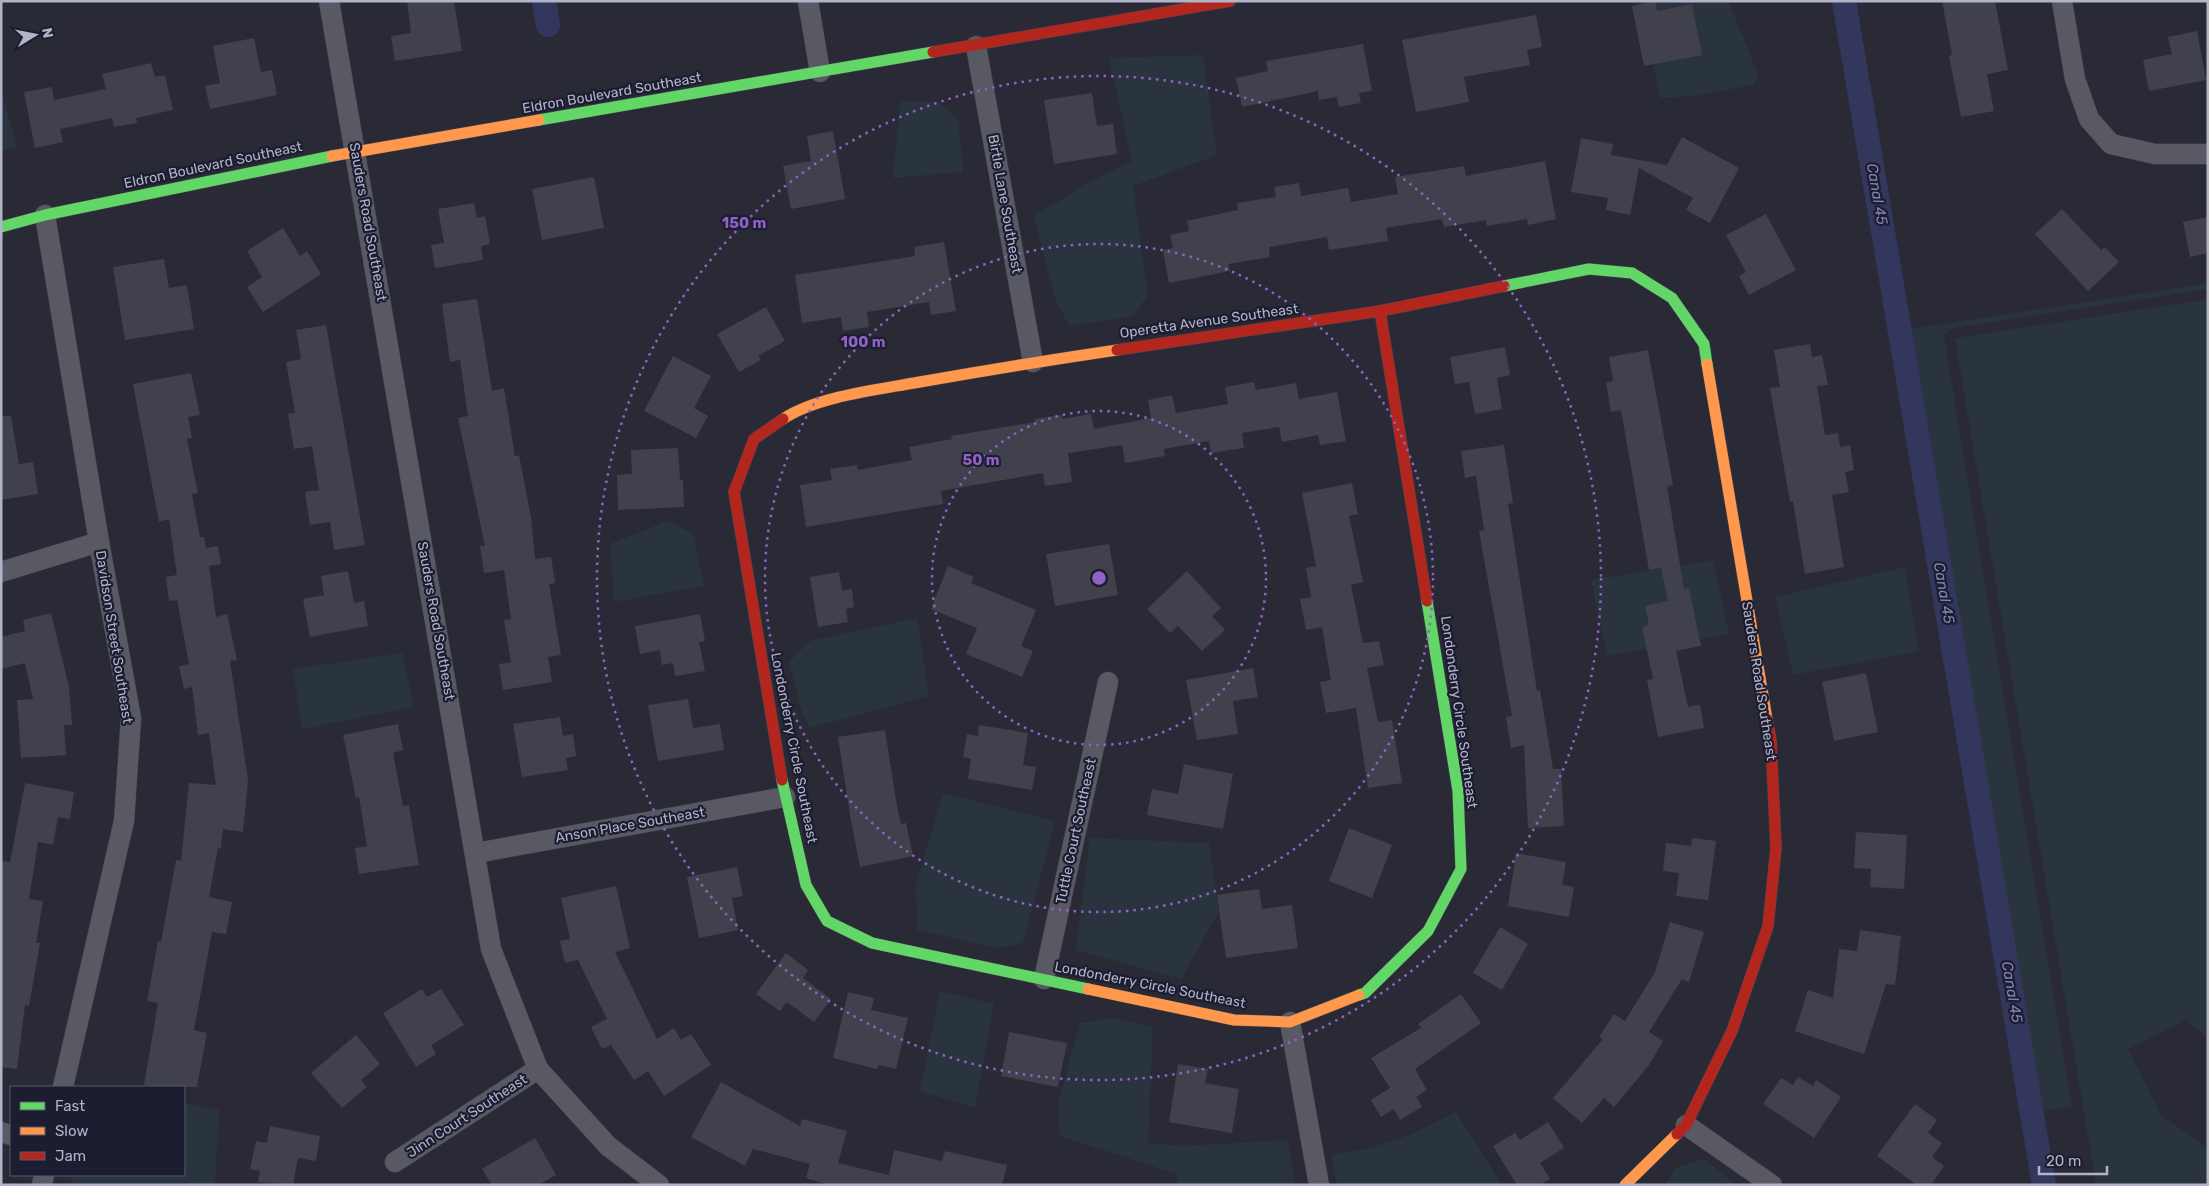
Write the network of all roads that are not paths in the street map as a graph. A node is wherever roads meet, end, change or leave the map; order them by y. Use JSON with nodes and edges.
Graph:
{"nodes":[{"id":1,"x":329,"y":1,"type":"edge"},
{"id":2,"x":808,"y":1,"type":"edge"},
{"id":3,"x":1230,"y":1,"type":"edge"},
{"id":4,"x":2062,"y":1,"type":"edge"},
{"id":5,"x":1134,"y":10,"type":"edge"},
{"id":6,"x":976,"y":46,"type":"junction"},
{"id":7,"x":820,"y":72,"type":"junction"},
{"id":8,"x":356,"y":151,"type":"junction"},
{"id":9,"x":2208,"y":154,"type":"edge"},
{"id":10,"x":45,"y":215,"type":"junction"},
{"id":11,"x":1,"y":227,"type":"edge"},
{"id":12,"x":1672,"y":298,"type":"joint"},
{"id":13,"x":1380,"y":311,"type":"junction"},
{"id":14,"x":1033,"y":362,"type":"junction"},
{"id":15,"x":754,"y":439,"type":"joint"},
{"id":16,"x":99,"y":542,"type":"junction"},
{"id":17,"x":1,"y":572,"type":"edge"},
{"id":18,"x":1108,"y":682,"type":"dead end"},
{"id":19,"x":785,"y":797,"type":"junction"},
{"id":20,"x":476,"y":853,"type":"junction"},
{"id":21,"x":1044,"y":979,"type":"junction"},
{"id":22,"x":1290,"y":1022,"type":"junction"},
{"id":23,"x":538,"y":1069,"type":"junction"},
{"id":24,"x":63,"y":1086,"type":"edge"},
{"id":25,"x":1686,"y":1125,"type":"junction"},
{"id":26,"x":396,"y":1162,"type":"dead end"},
{"id":27,"x":659,"y":1185,"type":"edge"},
{"id":28,"x":1319,"y":1185,"type":"edge"},
{"id":29,"x":1624,"y":1185,"type":"edge"},
{"id":30,"x":1772,"y":1185,"type":"edge"}],
"edges":[{"from":1,"to":8,"type":"street","name":"Sauders Road Southeast"},
{"from":2,"to":7,"type":"street"},
{"from":3,"to":5,"type":"street","name":"Eldron Boulevard Southeast"},
{"from":4,"to":9,"type":"street"},
{"from":5,"to":6,"type":"street","name":"Eldron Boulevard Southeast"},
{"from":6,"to":7,"type":"street","name":"Eldron Boulevard Southeast"},
{"from":6,"to":14,"type":"street","name":"Birtle Lane Southeast"},
{"from":7,"to":8,"type":"street","name":"Eldron Boulevard Southeast"},
{"from":8,"to":10,"type":"street","name":"Eldron Boulevard Southeast"},
{"from":8,"to":20,"type":"street","name":"Sauders Road Southeast"},
{"from":10,"to":11,"type":"street","name":"Eldron Boulevard Southeast"},
{"from":10,"to":16,"type":"street","name":"Davidson Street Southeast"},
{"from":12,"to":13,"type":"street","name":"Operetta Avenue Southeast"},
{"from":12,"to":25,"type":"street","name":"Sauders Road Southeast"},
{"from":13,"to":14,"type":"street","name":"Operetta Avenue Southeast"},
{"from":13,"to":22,"type":"street","name":"Londonderry Circle Southeast"},
{"from":14,"to":15,"type":"street","name":"Operetta Avenue Southeast"},
{"from":15,"to":19,"type":"street","name":"Londonderry Circle Southeast"},
{"from":16,"to":17,"type":"street"},
{"from":16,"to":24,"type":"street","name":"Davidson Street Southeast"},
{"from":18,"to":21,"type":"street","name":"Tuttle Court Southeast"},
{"from":19,"to":20,"type":"street","name":"Anson Place Southeast"},
{"from":19,"to":21,"type":"street","name":"Londonderry Circle Southeast"},
{"from":20,"to":23,"type":"street","name":"Sauders Road Southeast"},
{"from":21,"to":22,"type":"street","name":"Londonderry Circle Southeast"},
{"from":22,"to":28,"type":"street"},
{"from":23,"to":26,"type":"street","name":"Jinn Court Southeast"},
{"from":23,"to":27,"type":"street","name":"Sauders Road Southeast"},
{"from":25,"to":29,"type":"street","name":"Sauders Road Southeast"},
{"from":25,"to":30,"type":"street"}]}
